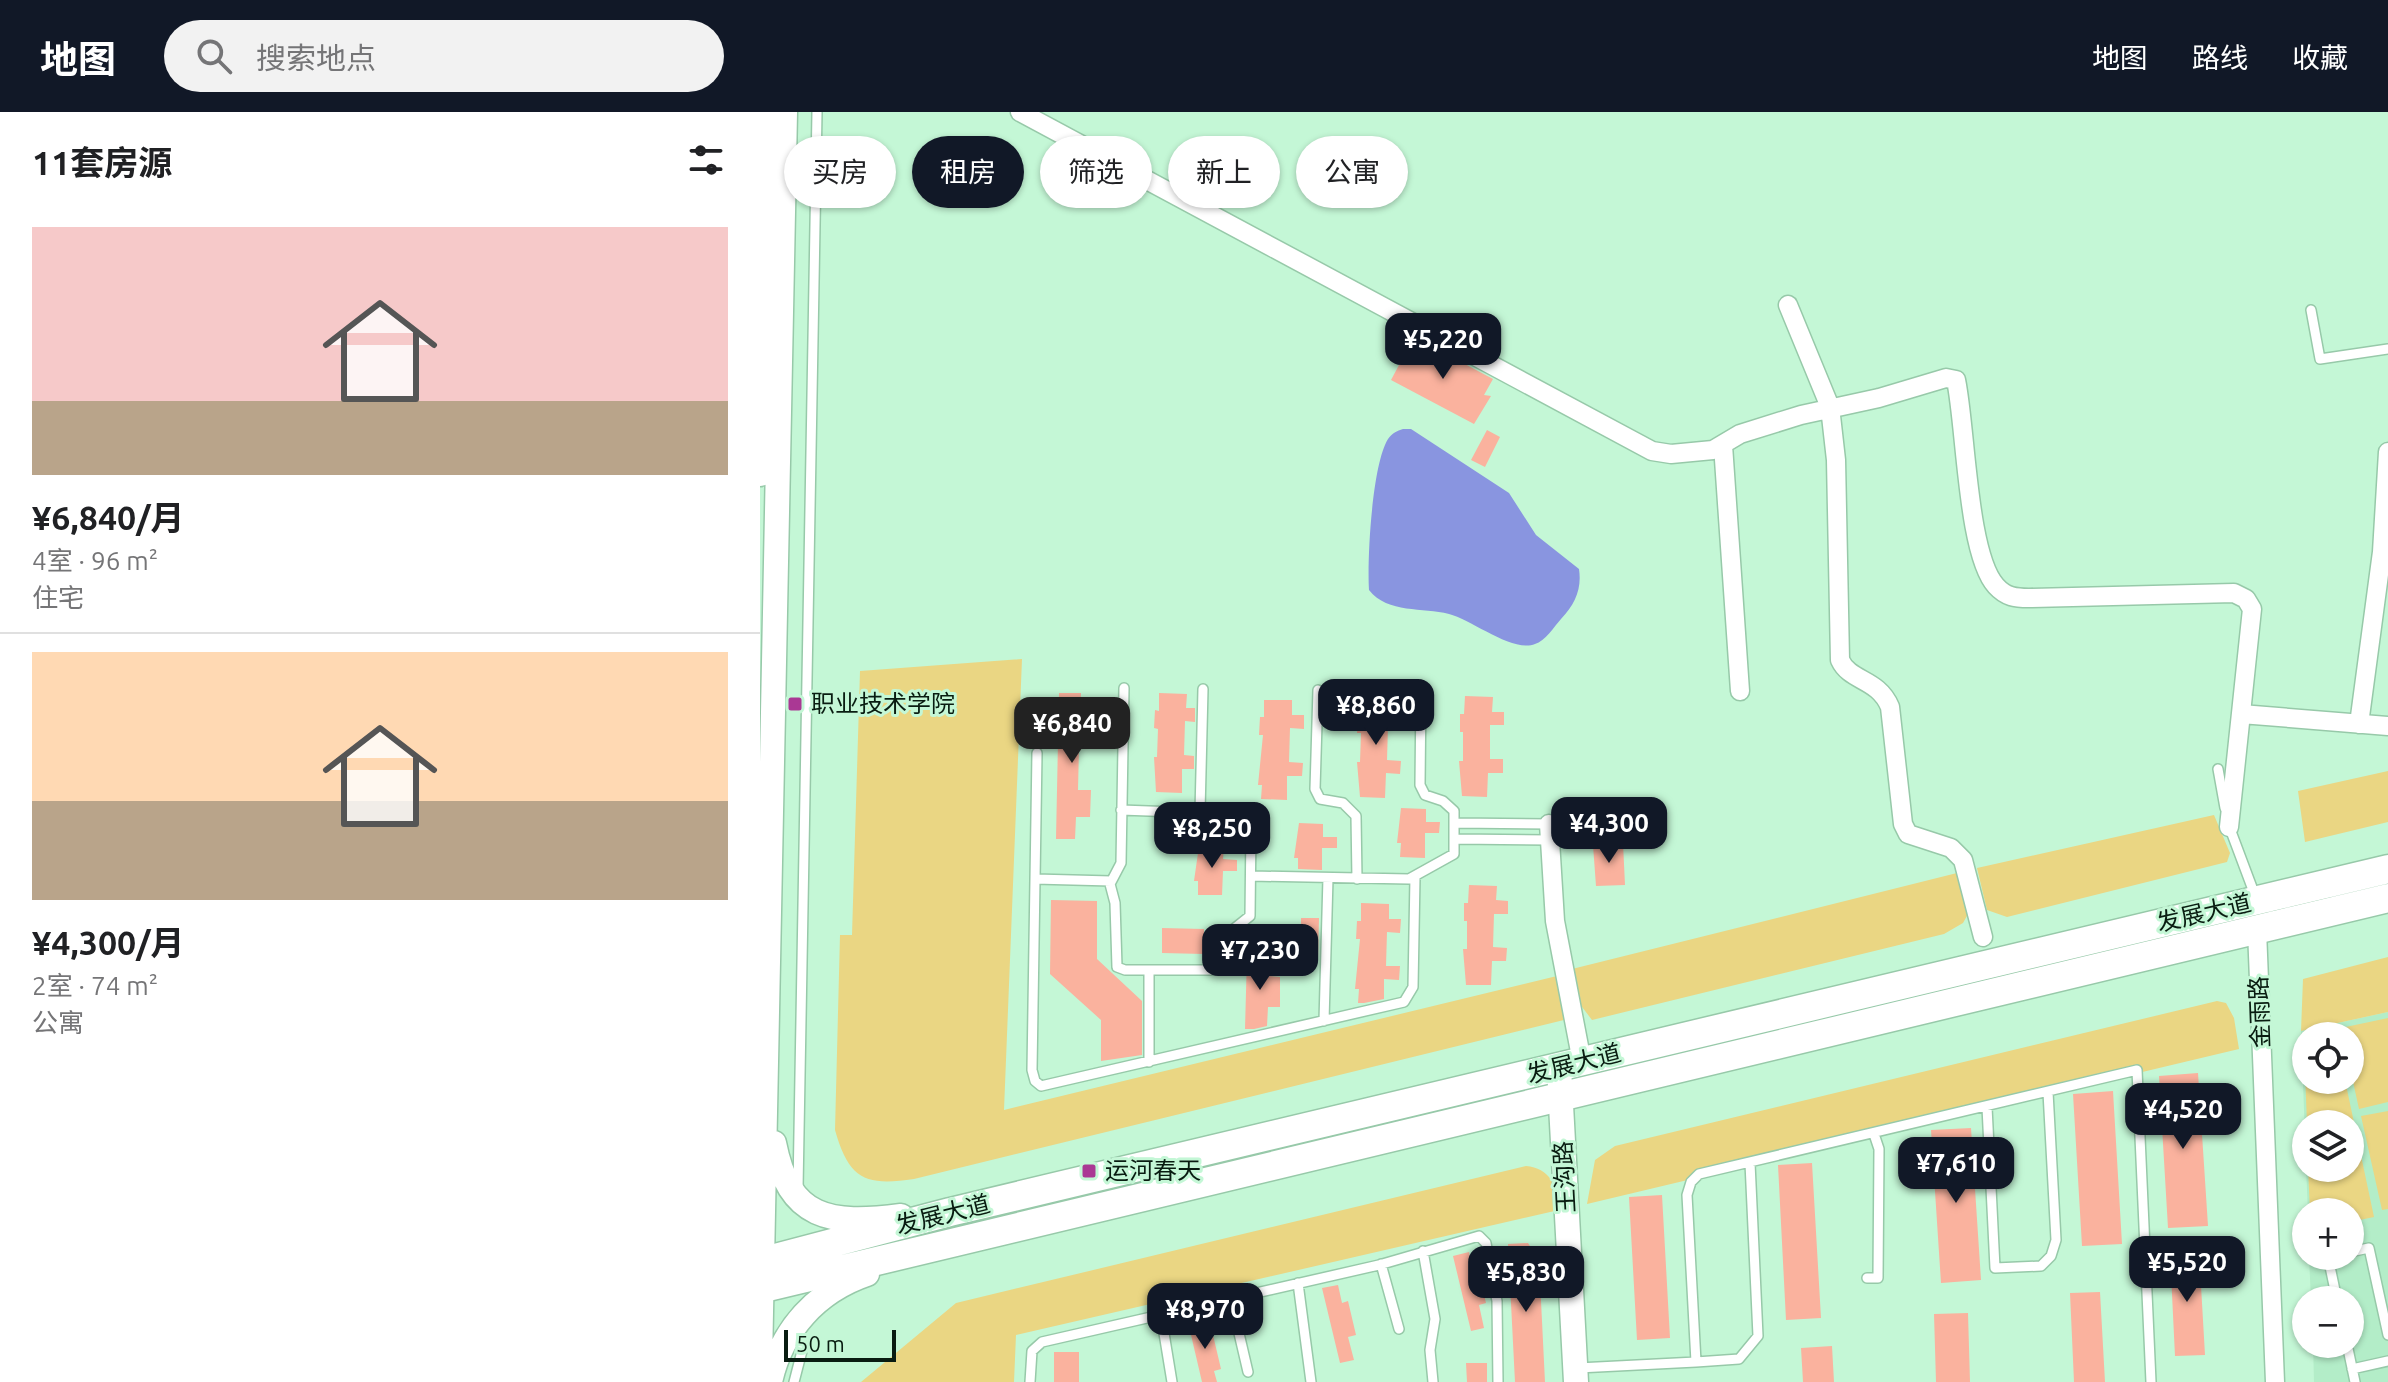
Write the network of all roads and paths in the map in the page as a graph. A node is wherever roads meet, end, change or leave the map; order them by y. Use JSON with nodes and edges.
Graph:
{"nodes":[{"id":1,"x":768,"y":112,"type":"edge"},
{"id":2,"x":785,"y":112,"type":"edge"},
{"id":3,"x":817,"y":112,"type":"edge"},
{"id":4,"x":1020,"y":112,"type":"edge"},
{"id":5,"x":1788,"y":305,"type":"dead end"},
{"id":6,"x":2311,"y":310,"type":"dead end"},
{"id":7,"x":2388,"y":349,"type":"edge"},
{"id":8,"x":1830,"y":407,"type":"junction"},
{"id":9,"x":1723,"y":445,"type":"junction"},
{"id":10,"x":2388,"y":452,"type":"edge"},
{"id":11,"x":760,"y":474,"type":"edge"},
{"id":12,"x":1124,"y":688,"type":"dead end"},
{"id":13,"x":1203,"y":689,"type":"dead end"},
{"id":14,"x":1318,"y":690,"type":"dead end"},
{"id":15,"x":1421,"y":690,"type":"dead end"},
{"id":16,"x":1740,"y":691,"type":"dead end"},
{"id":17,"x":2241,"y":714,"type":"junction"},
{"id":18,"x":2359,"y":724,"type":"junction"},
{"id":19,"x":2388,"y":726,"type":"edge"},
{"id":20,"x":1037,"y":753,"type":"dead end"},
{"id":21,"x":2218,"y":769,"type":"dead end"},
{"id":22,"x":1121,"y":810,"type":"junction"},
{"id":23,"x":1200,"y":812,"type":"junction"},
{"id":24,"x":1456,"y":823,"type":"junction"},
{"id":25,"x":2229,"y":827,"type":"junction"},
{"id":26,"x":1549,"y":832,"type":"junction"},
{"id":27,"x":1456,"y":839,"type":"junction"},
{"id":28,"x":2388,"y":869,"type":"edge"},
{"id":29,"x":1252,"y":876,"type":"junction"},
{"id":30,"x":1415,"y":877,"type":"junction"},
{"id":31,"x":1328,"y":878,"type":"junction"},
{"id":32,"x":1035,"y":879,"type":"junction"},
{"id":33,"x":1357,"y":879,"type":"junction"},
{"id":34,"x":1111,"y":881,"type":"junction"},
{"id":35,"x":2388,"y":898,"type":"edge"},
{"id":36,"x":2257,"y":900,"type":"junction"},
{"id":37,"x":2257,"y":930,"type":"junction"},
{"id":38,"x":1983,"y":937,"type":"dead end"},
{"id":39,"x":1149,"y":971,"type":"junction"},
{"id":40,"x":1324,"y":1021,"type":"junction"},
{"id":41,"x":1149,"y":1062,"type":"junction"},
{"id":42,"x":1567,"y":1075,"type":"junction"},
{"id":43,"x":2048,"y":1092,"type":"junction"},
{"id":44,"x":765,"y":1095,"type":"junction"},
{"id":45,"x":1987,"y":1107,"type":"junction"},
{"id":46,"x":1874,"y":1134,"type":"junction"},
{"id":47,"x":1750,"y":1163,"type":"junction"},
{"id":48,"x":799,"y":1200,"type":"junction"},
{"id":49,"x":967,"y":1208,"type":"junction"},
{"id":50,"x":973,"y":1237,"type":"junction"},
{"id":51,"x":2364,"y":1249,"type":"edge"},
{"id":52,"x":1423,"y":1251,"type":"junction"},
{"id":53,"x":1381,"y":1264,"type":"junction"},
{"id":54,"x":761,"y":1275,"type":"edge"},
{"id":55,"x":1867,"y":1278,"type":"dead end"},
{"id":56,"x":1298,"y":1283,"type":"junction"},
{"id":57,"x":1231,"y":1299,"type":"junction"},
{"id":58,"x":1161,"y":1315,"type":"junction"},
{"id":59,"x":797,"y":1322,"type":"junction"},
{"id":60,"x":1399,"y":1329,"type":"dead end"},
{"id":61,"x":2388,"y":1335,"type":"edge"},
{"id":62,"x":2350,"y":1358,"type":"edge"},
{"id":63,"x":2388,"y":1361,"type":"edge"},
{"id":64,"x":760,"y":1362,"type":"edge"},
{"id":65,"x":1696,"y":1362,"type":"junction"},
{"id":66,"x":2352,"y":1369,"type":"junction"},
{"id":67,"x":1248,"y":1372,"type":"dead end"},
{"id":68,"x":1576,"y":1375,"type":"edge"},
{"id":69,"x":770,"y":1382,"type":"edge"},
{"id":70,"x":794,"y":1382,"type":"edge"},
{"id":71,"x":1030,"y":1382,"type":"edge"},
{"id":72,"x":1172,"y":1382,"type":"edge"},
{"id":73,"x":1311,"y":1382,"type":"edge"},
{"id":74,"x":1433,"y":1382,"type":"edge"},
{"id":75,"x":1498,"y":1382,"type":"edge"},
{"id":76,"x":2151,"y":1382,"type":"edge"},
{"id":77,"x":2275,"y":1382,"type":"edge"},
{"id":78,"x":2355,"y":1382,"type":"edge"}],
"edges":[{"from":1,"to":11,"type":"main road"},
{"from":2,"to":44,"type":"main road"},
{"from":3,"to":48,"type":"lane"},
{"from":4,"to":9,"type":"street"},
{"from":5,"to":8,"type":"street"},
{"from":6,"to":7,"type":"lane"},
{"from":8,"to":9,"type":"street"},
{"from":8,"to":17,"type":"street"},
{"from":8,"to":38,"type":"street"},
{"from":9,"to":16,"type":"street"},
{"from":10,"to":18,"type":"street"},
{"from":12,"to":22,"type":"lane"},
{"from":13,"to":23,"type":"lane"},
{"from":14,"to":33,"type":"lane"},
{"from":15,"to":24,"type":"lane"},
{"from":17,"to":18,"type":"street"},
{"from":17,"to":25,"type":"street"},
{"from":18,"to":19,"type":"street"},
{"from":20,"to":32,"type":"lane"},
{"from":21,"to":25,"type":"lane"},
{"from":22,"to":23,"type":"lane"},
{"from":22,"to":34,"type":"lane"},
{"from":23,"to":29,"type":"lane"},
{"from":24,"to":26,"type":"lane"},
{"from":24,"to":27,"type":"lane"},
{"from":25,"to":36,"type":"lane"},
{"from":26,"to":27,"type":"lane"},
{"from":26,"to":42,"type":"street"},
{"from":27,"to":30,"type":"lane"},
{"from":28,"to":36,"type":"main road","name":"发展大道"},
{"from":29,"to":31,"type":"lane"},
{"from":29,"to":39,"type":"lane"},
{"from":30,"to":33,"type":"lane"},
{"from":30,"to":40,"type":"lane"},
{"from":31,"to":33,"type":"lane"},
{"from":31,"to":40,"type":"lane"},
{"from":32,"to":34,"type":"lane"},
{"from":32,"to":41,"type":"lane"},
{"from":34,"to":39,"type":"lane"},
{"from":35,"to":37,"type":"main road","name":"发展大道"},
{"from":36,"to":37,"type":"lane"},
{"from":36,"to":42,"type":"main road","name":"发展大道"},
{"from":37,"to":42,"type":"main road","name":"发展大道"},
{"from":37,"to":77,"type":"street","name":"金雨路"},
{"from":39,"to":41,"type":"lane"},
{"from":40,"to":41,"type":"lane"},
{"from":42,"to":49,"type":"main road","name":"发展大道"},
{"from":42,"to":50,"type":"main road","name":"发展大道"},
{"from":42,"to":68,"type":"main road","name":"王沟路"},
{"from":43,"to":45,"type":"lane"},
{"from":43,"to":45,"type":"lane"},
{"from":43,"to":76,"type":"lane"},
{"from":44,"to":48,"type":"main road"},
{"from":44,"to":54,"type":"main road"},
{"from":45,"to":46,"type":"lane"},
{"from":46,"to":47,"type":"lane"},
{"from":46,"to":55,"type":"lane"},
{"from":47,"to":65,"type":"lane"},
{"from":47,"to":65,"type":"lane"},
{"from":48,"to":49,"type":"main road"},
{"from":49,"to":54,"type":"main road","name":"发展大道"},
{"from":50,"to":54,"type":"main road","name":"发展大道"},
{"from":50,"to":59,"type":"main road"},
{"from":51,"to":61,"type":"lane"},
{"from":52,"to":53,"type":"lane"},
{"from":52,"to":74,"type":"lane"},
{"from":52,"to":75,"type":"lane"},
{"from":53,"to":56,"type":"lane"},
{"from":53,"to":60,"type":"lane"},
{"from":54,"to":64,"type":"main road"},
{"from":56,"to":57,"type":"lane"},
{"from":56,"to":73,"type":"lane"},
{"from":57,"to":58,"type":"lane"},
{"from":57,"to":67,"type":"lane"},
{"from":58,"to":71,"type":"lane"},
{"from":58,"to":72,"type":"lane"},
{"from":59,"to":69,"type":"main road"},
{"from":59,"to":70,"type":"lane"},
{"from":62,"to":66,"type":"lane"},
{"from":63,"to":66,"type":"lane"},
{"from":65,"to":68,"type":"lane"},
{"from":66,"to":78,"type":"lane"}]}
